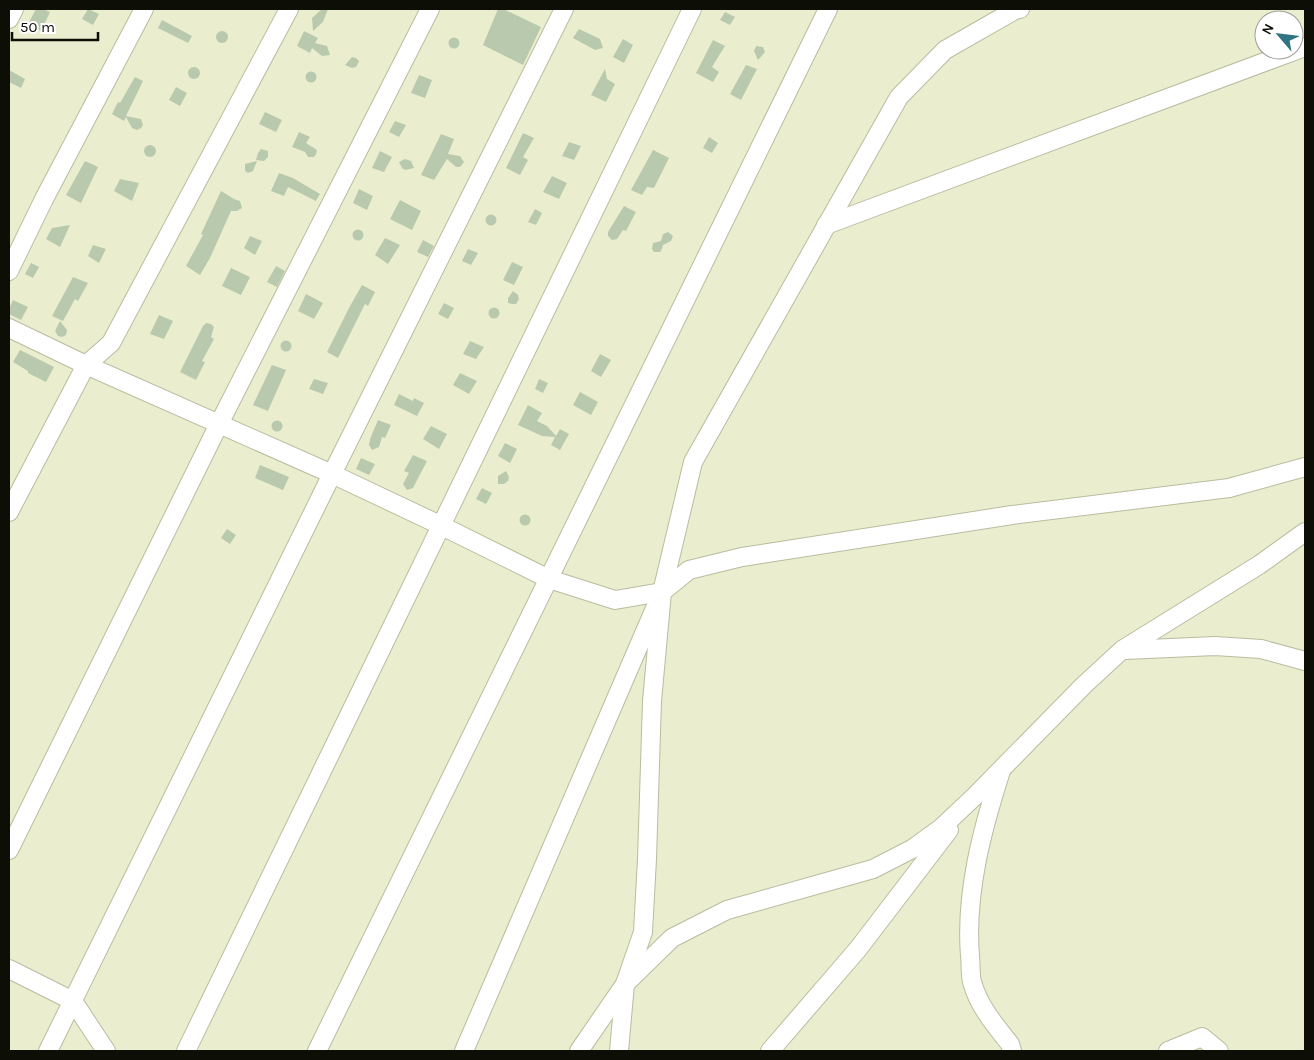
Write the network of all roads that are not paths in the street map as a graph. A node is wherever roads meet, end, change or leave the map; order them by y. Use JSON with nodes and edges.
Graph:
{"nodes":[{"id":1,"x":14,"y":9,"type":"edge"},
{"id":2,"x":144,"y":9,"type":"edge"},
{"id":3,"x":289,"y":9,"type":"edge"},
{"id":4,"x":430,"y":9,"type":"edge"},
{"id":5,"x":564,"y":9,"type":"edge"},
{"id":6,"x":692,"y":9,"type":"edge"},
{"id":7,"x":828,"y":9,"type":"edge"},
{"id":8,"x":1020,"y":9,"type":"edge"},
{"id":9,"x":9,"y":19,"type":"edge"},
{"id":10,"x":1305,"y":47,"type":"edge"},
{"id":11,"x":826,"y":225,"type":"junction"},
{"id":12,"x":9,"y":271,"type":"edge"},
{"id":13,"x":9,"y":328,"type":"edge"},
{"id":14,"x":86,"y":365,"type":"junction"},
{"id":15,"x":219,"y":424,"type":"junction"},
{"id":16,"x":1305,"y":467,"type":"edge"},
{"id":17,"x":332,"y":474,"type":"junction"},
{"id":18,"x":9,"y":512,"type":"edge"},
{"id":19,"x":442,"y":526,"type":"junction"},
{"id":20,"x":1305,"y":532,"type":"edge"},
{"id":21,"x":549,"y":579,"type":"junction"},
{"id":22,"x":662,"y":592,"type":"junction"},
{"id":23,"x":1122,"y":650,"type":"junction"},
{"id":24,"x":1305,"y":661,"type":"edge"},
{"id":25,"x":1003,"y":766,"type":"junction"},
{"id":26,"x":975,"y":796,"type":"junction"},
{"id":27,"x":9,"y":850,"type":"edge"},
{"id":28,"x":9,"y":969,"type":"edge"},
{"id":29,"x":625,"y":984,"type":"junction"},
{"id":30,"x":72,"y":1001,"type":"junction"},
{"id":31,"x":48,"y":1051,"type":"edge"},
{"id":32,"x":106,"y":1051,"type":"edge"},
{"id":33,"x":186,"y":1051,"type":"edge"},
{"id":34,"x":317,"y":1051,"type":"edge"},
{"id":35,"x":464,"y":1051,"type":"edge"},
{"id":36,"x":580,"y":1051,"type":"edge"},
{"id":37,"x":620,"y":1051,"type":"edge"},
{"id":38,"x":770,"y":1051,"type":"edge"},
{"id":39,"x":1012,"y":1051,"type":"edge"},
{"id":40,"x":1168,"y":1051,"type":"edge"},
{"id":41,"x":1218,"y":1051,"type":"edge"}],
"edges":[{"from":1,"to":9,"type":"street"},
{"from":2,"to":12,"type":"street"},
{"from":3,"to":14,"type":"street"},
{"from":4,"to":15,"type":"street"},
{"from":5,"to":17,"type":"street"},
{"from":6,"to":19,"type":"street"},
{"from":7,"to":21,"type":"street"},
{"from":8,"to":11,"type":"street"},
{"from":10,"to":11,"type":"street"},
{"from":11,"to":22,"type":"street"},
{"from":13,"to":14,"type":"street"},
{"from":14,"to":15,"type":"street"},
{"from":14,"to":18,"type":"street"},
{"from":15,"to":17,"type":"street"},
{"from":15,"to":27,"type":"street"},
{"from":16,"to":22,"type":"street"},
{"from":17,"to":19,"type":"street"},
{"from":17,"to":30,"type":"street"},
{"from":19,"to":21,"type":"street"},
{"from":19,"to":33,"type":"street"},
{"from":20,"to":23,"type":"street"},
{"from":21,"to":22,"type":"street"},
{"from":21,"to":34,"type":"street"},
{"from":22,"to":29,"type":"street"},
{"from":22,"to":35,"type":"street"},
{"from":23,"to":24,"type":"street"},
{"from":23,"to":25,"type":"street"},
{"from":25,"to":26,"type":"street"},
{"from":25,"to":39,"type":"street"},
{"from":26,"to":29,"type":"street"},
{"from":26,"to":38,"type":"street"},
{"from":28,"to":30,"type":"street"},
{"from":29,"to":36,"type":"street"},
{"from":29,"to":37,"type":"street"},
{"from":30,"to":31,"type":"street"},
{"from":30,"to":32,"type":"street"},
{"from":40,"to":41,"type":"street"}]}
